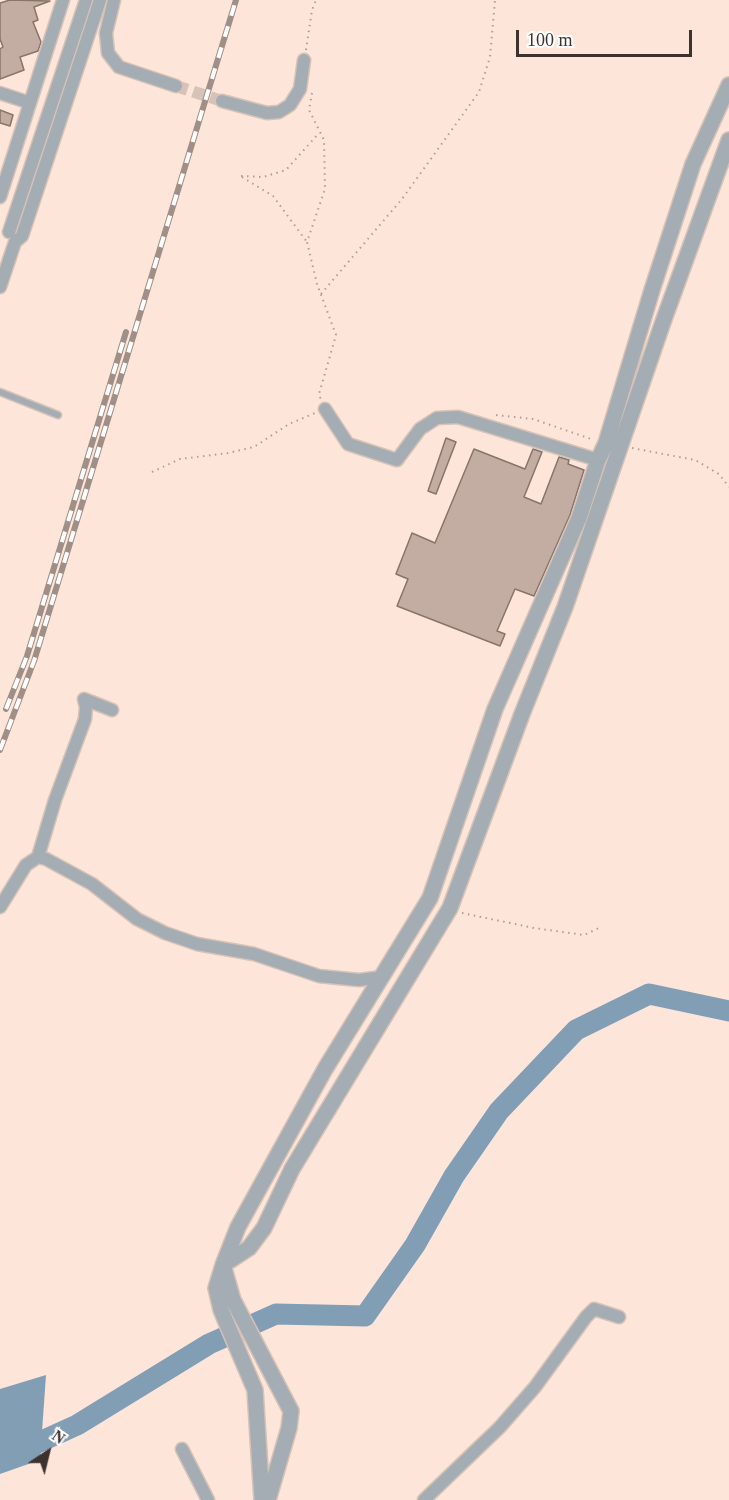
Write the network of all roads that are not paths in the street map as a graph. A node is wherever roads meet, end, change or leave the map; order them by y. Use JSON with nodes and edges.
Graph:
{"nodes":[{"id":1,"x":63,"y":0,"type":"edge"},
{"id":2,"x":86,"y":0,"type":"edge"},
{"id":3,"x":100,"y":0,"type":"edge"},
{"id":4,"x":114,"y":0,"type":"edge"},
{"id":5,"x":304,"y":60,"type":"road end"},
{"id":6,"x":729,"y":85,"type":"edge"},
{"id":7,"x":176,"y":86,"type":"tunnel mouth"},
{"id":8,"x":0,"y":93,"type":"edge"},
{"id":9,"x":222,"y":100,"type":"tunnel mouth"},
{"id":10,"x":30,"y":103,"type":"junction"},
{"id":11,"x":711,"y":125,"type":"junction"},
{"id":12,"x":729,"y":139,"type":"edge"},
{"id":13,"x":1,"y":194,"type":"edge"},
{"id":14,"x":20,"y":197,"type":"junction"},
{"id":15,"x":33,"y":201,"type":"junction"},
{"id":16,"x":8,"y":235,"type":"edge"},
{"id":17,"x":0,"y":287,"type":"edge"},
{"id":18,"x":0,"y":392,"type":"edge"},
{"id":19,"x":325,"y":409,"type":"road end"},
{"id":20,"x":58,"y":415,"type":"dead end"},
{"id":21,"x":613,"y":444,"type":"junction"},
{"id":22,"x":598,"y":460,"type":"junction"},
{"id":23,"x":112,"y":710,"type":"dead end"},
{"id":24,"x":38,"y":857,"type":"junction"},
{"id":25,"x":0,"y":907,"type":"edge"},
{"id":26,"x":383,"y":977,"type":"junction"},
{"id":27,"x":223,"y":1265,"type":"junction"},
{"id":28,"x":619,"y":1317,"type":"dead end"},
{"id":29,"x":182,"y":1449,"type":"dead end"},
{"id":30,"x":268,"y":1499,"type":"edge"},
{"id":31,"x":208,"y":1500,"type":"edge"},
{"id":32,"x":424,"y":1500,"type":"edge"}],
"edges":[{"from":1,"to":10,"type":"street"},
{"from":2,"to":14,"type":"street"},
{"from":3,"to":15,"type":"street"},
{"from":4,"to":7,"type":"street"},
{"from":5,"to":9,"type":"street"},
{"from":6,"to":11,"type":"street"},
{"from":8,"to":10,"type":"street"},
{"from":10,"to":13,"type":"street"},
{"from":11,"to":12,"type":"street"},
{"from":11,"to":21,"type":"street"},
{"from":12,"to":21,"type":"street"},
{"from":13,"to":14,"type":"street"},
{"from":14,"to":15,"type":"street"},
{"from":14,"to":16,"type":"street"},
{"from":15,"to":16,"type":"street"},
{"from":16,"to":17,"type":"street"},
{"from":18,"to":20,"type":"lane"},
{"from":19,"to":22,"type":"street"},
{"from":21,"to":22,"type":"street"},
{"from":21,"to":27,"type":"street"},
{"from":22,"to":26,"type":"street"},
{"from":23,"to":24,"type":"street"},
{"from":24,"to":25,"type":"street"},
{"from":24,"to":26,"type":"street"},
{"from":26,"to":27,"type":"street"},
{"from":27,"to":30,"type":"street"},
{"from":27,"to":30,"type":"street"},
{"from":28,"to":32,"type":"street"},
{"from":29,"to":31,"type":"street"}]}
